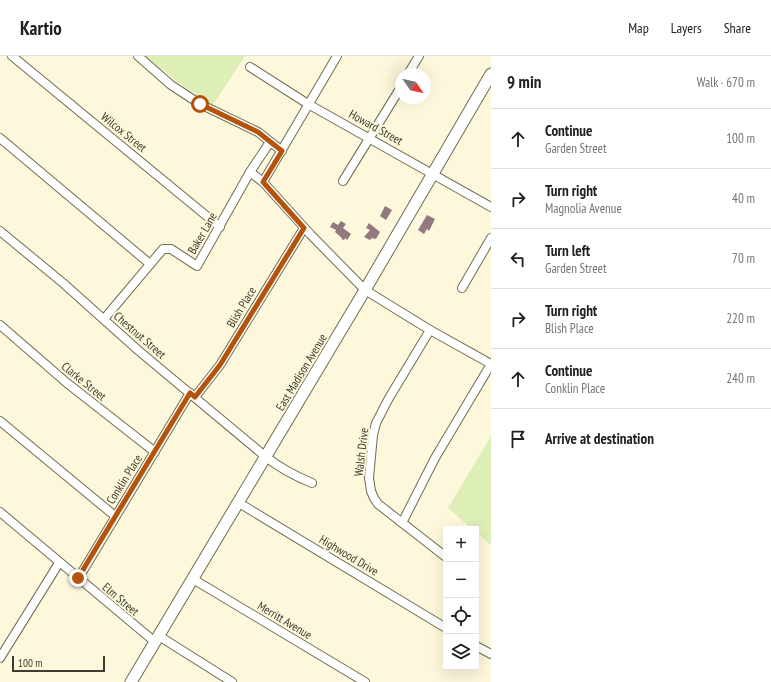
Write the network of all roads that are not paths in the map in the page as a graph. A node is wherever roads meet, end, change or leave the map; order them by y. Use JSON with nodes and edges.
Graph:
{"nodes":[{"id":1,"x":12,"y":56,"type":"edge"},
{"id":2,"x":138,"y":56,"type":"edge"},
{"id":3,"x":337,"y":56,"type":"edge"},
{"id":4,"x":419,"y":56,"type":"edge"},
{"id":5,"x":250,"y":67,"type":"dead end"},
{"id":6,"x":412,"y":68,"type":"edge"},
{"id":7,"x":491,"y":74,"type":"edge"},
{"id":8,"x":395,"y":96,"type":"edge"},
{"id":9,"x":308,"y":104,"type":"junction"},
{"id":10,"x":0,"y":138,"type":"edge"},
{"id":11,"x":370,"y":138,"type":"junction"},
{"id":12,"x":270,"y":142,"type":"junction"},
{"id":13,"x":282,"y":151,"type":"junction"},
{"id":14,"x":250,"y":172,"type":"junction"},
{"id":15,"x":432,"y":174,"type":"junction"},
{"id":16,"x":343,"y":181,"type":"dead end"},
{"id":17,"x":263,"y":182,"type":"junction"},
{"id":18,"x":491,"y":207,"type":"edge"},
{"id":19,"x":220,"y":227,"type":"junction"},
{"id":20,"x":304,"y":228,"type":"junction"},
{"id":21,"x":0,"y":231,"type":"edge"},
{"id":22,"x":491,"y":238,"type":"edge"},
{"id":23,"x":150,"y":264,"type":"junction"},
{"id":24,"x":462,"y":288,"type":"dead end"},
{"id":25,"x":365,"y":290,"type":"junction"},
{"id":26,"x":104,"y":320,"type":"junction"},
{"id":27,"x":0,"y":325,"type":"edge"},
{"id":28,"x":430,"y":330,"type":"junction"},
{"id":29,"x":491,"y":364,"type":"edge"},
{"id":30,"x":192,"y":395,"type":"junction"},
{"id":31,"x":0,"y":421,"type":"edge"},
{"id":32,"x":155,"y":452,"type":"junction"},
{"id":33,"x":266,"y":457,"type":"junction"},
{"id":34,"x":312,"y":483,"type":"dead end"},
{"id":35,"x":239,"y":503,"type":"junction"},
{"id":36,"x":0,"y":512,"type":"edge"},
{"id":37,"x":115,"y":516,"type":"junction"},
{"id":38,"x":402,"y":523,"type":"junction"},
{"id":39,"x":443,"y":555,"type":"edge"},
{"id":40,"x":59,"y":563,"type":"junction"},
{"id":41,"x":78,"y":578,"type":"junction"},
{"id":42,"x":193,"y":579,"type":"junction"},
{"id":43,"x":443,"y":626,"type":"edge"},
{"id":44,"x":157,"y":639,"type":"junction"},
{"id":45,"x":479,"y":648,"type":"edge"},
{"id":46,"x":491,"y":654,"type":"edge"},
{"id":47,"x":0,"y":658,"type":"edge"},
{"id":48,"x":131,"y":682,"type":"edge"},
{"id":49,"x":232,"y":682,"type":"edge"},
{"id":50,"x":366,"y":682,"type":"edge"}],
"edges":[{"from":1,"to":19,"type":"street","name":"Wilcox Street"},
{"from":2,"to":12,"type":"street"},
{"from":3,"to":9,"type":"street"},
{"from":4,"to":6,"type":"street"},
{"from":5,"to":9,"type":"street","name":"Howard Street"},
{"from":7,"to":15,"type":"main road","name":"East Madison Avenue"},
{"from":8,"to":11,"type":"street"},
{"from":9,"to":11,"type":"street","name":"Howard Street"},
{"from":9,"to":13,"type":"street"},
{"from":10,"to":23,"type":"street"},
{"from":11,"to":15,"type":"street","name":"Howard Street"},
{"from":11,"to":16,"type":"street"},
{"from":12,"to":13,"type":"street"},
{"from":12,"to":14,"type":"street","name":"Baker Lane"},
{"from":13,"to":17,"type":"street"},
{"from":14,"to":17,"type":"street"},
{"from":14,"to":19,"type":"street","name":"Baker Lane"},
{"from":15,"to":18,"type":"street","name":"Howard Street"},
{"from":15,"to":25,"type":"main road","name":"East Madison Avenue"},
{"from":17,"to":20,"type":"street"},
{"from":19,"to":23,"type":"street","name":"Baker Lane"},
{"from":20,"to":25,"type":"street"},
{"from":20,"to":30,"type":"street","name":"Blish Place"},
{"from":21,"to":26,"type":"street","name":"Chestnut Street"},
{"from":22,"to":24,"type":"street"},
{"from":23,"to":26,"type":"street","name":"Baker Lane"},
{"from":25,"to":28,"type":"street"},
{"from":25,"to":33,"type":"main road","name":"East Madison Avenue"},
{"from":26,"to":30,"type":"street","name":"Chestnut Street"},
{"from":27,"to":32,"type":"street","name":"Clarke Street"},
{"from":28,"to":29,"type":"street"},
{"from":28,"to":38,"type":"street","name":"Walsh Drive"},
{"from":29,"to":38,"type":"street"},
{"from":30,"to":32,"type":"street","name":"Conklin Place"},
{"from":30,"to":33,"type":"street","name":"Chestnut Street"},
{"from":31,"to":37,"type":"street"},
{"from":32,"to":37,"type":"street","name":"Conklin Place"},
{"from":33,"to":34,"type":"street","name":"Chestnut Street"},
{"from":33,"to":35,"type":"main road","name":"East Madison Avenue"},
{"from":35,"to":42,"type":"main road","name":"East Madison Avenue"},
{"from":35,"to":43,"type":"street","name":"Highwood Drive"},
{"from":36,"to":40,"type":"street","name":"Elm Street"},
{"from":37,"to":41,"type":"street","name":"Conklin Place"},
{"from":38,"to":39,"type":"street","name":"Walsh Drive"},
{"from":40,"to":41,"type":"street","name":"Elm Street"},
{"from":40,"to":47,"type":"street"},
{"from":41,"to":44,"type":"street","name":"Elm Street"},
{"from":42,"to":44,"type":"main road","name":"East Madison Avenue"},
{"from":42,"to":50,"type":"street","name":"Merritt Avenue"},
{"from":44,"to":48,"type":"main road","name":"East Madison Avenue"},
{"from":44,"to":49,"type":"street","name":"Elm Street"},
{"from":45,"to":46,"type":"street"}]}
